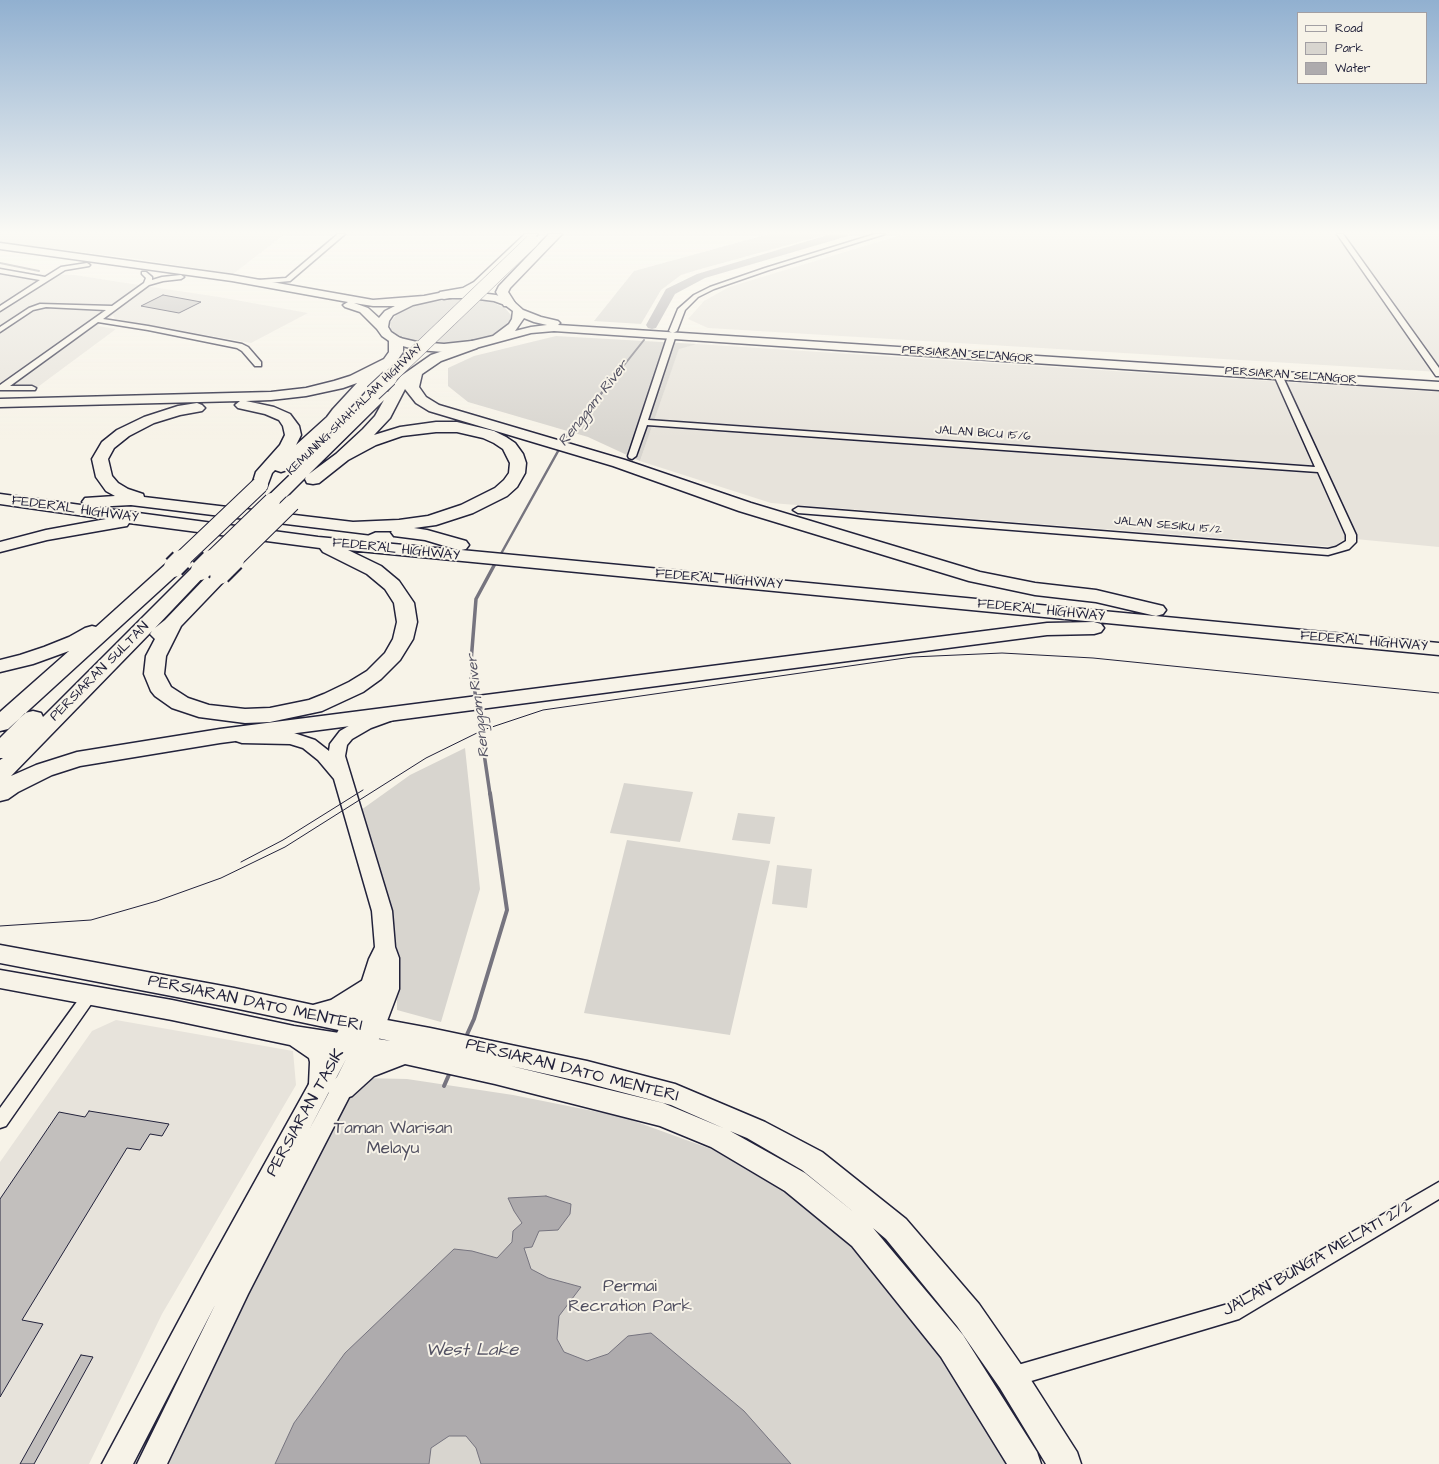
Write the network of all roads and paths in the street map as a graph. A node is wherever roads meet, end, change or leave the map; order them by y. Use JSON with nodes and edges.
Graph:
{"nodes":[{"id":1,"x":9,"y":302,"type":"edge"},
{"id":2,"x":121,"y":302,"type":"edge"},
{"id":3,"x":335,"y":302,"type":"edge"},
{"id":4,"x":372,"y":302,"type":"edge"},
{"id":5,"x":395,"y":302,"type":"edge"},
{"id":6,"x":412,"y":302,"type":"edge"},
{"id":7,"x":471,"y":302,"type":"edge"},
{"id":8,"x":689,"y":302,"type":"edge"},
{"id":9,"x":1388,"y":302,"type":"edge"},
{"id":10,"x":509,"y":303,"type":"edge"},
{"id":11,"x":0,"y":308,"type":"edge"},
{"id":12,"x":113,"y":308,"type":"junction"},
{"id":13,"x":519,"y":312,"type":"junction"},
{"id":14,"x":96,"y":320,"type":"junction"},
{"id":15,"x":382,"y":327,"type":"junction"},
{"id":16,"x":0,"y":330,"type":"edge"},
{"id":17,"x":672,"y":333,"type":"junction"},
{"id":18,"x":497,"y":339,"type":"junction"},
{"id":19,"x":396,"y":340,"type":"junction"},
{"id":20,"x":472,"y":345,"type":"junction"},
{"id":21,"x":388,"y":362,"type":"junction"},
{"id":22,"x":258,"y":364,"type":"dead end"},
{"id":23,"x":415,"y":373,"type":"junction"},
{"id":24,"x":1439,"y":374,"type":"edge"},
{"id":25,"x":1278,"y":375,"type":"junction"},
{"id":26,"x":1439,"y":379,"type":"edge"},
{"id":27,"x":1439,"y":386,"type":"edge"},
{"id":28,"x":0,"y":388,"type":"edge"},
{"id":29,"x":32,"y":388,"type":"dead end"},
{"id":30,"x":377,"y":394,"type":"junction"},
{"id":31,"x":0,"y":403,"type":"edge"},
{"id":32,"x":360,"y":405,"type":"junction"},
{"id":33,"x":643,"y":422,"type":"junction"},
{"id":34,"x":339,"y":425,"type":"junction"},
{"id":35,"x":632,"y":456,"type":"dead end"},
{"id":36,"x":342,"y":457,"type":"junction"},
{"id":37,"x":1321,"y":470,"type":"junction"},
{"id":38,"x":313,"y":479,"type":"junction"},
{"id":39,"x":0,"y":488,"type":"edge"},
{"id":40,"x":264,"y":495,"type":"junction"},
{"id":41,"x":0,"y":499,"type":"edge"},
{"id":42,"x":91,"y":502,"type":"junction"},
{"id":43,"x":163,"y":504,"type":"junction"},
{"id":44,"x":798,"y":510,"type":"dead end"},
{"id":45,"x":138,"y":519,"type":"junction"},
{"id":46,"x":353,"y":527,"type":"junction"},
{"id":47,"x":318,"y":542,"type":"junction"},
{"id":48,"x":460,"y":545,"type":"junction"},
{"id":49,"x":0,"y":546,"type":"edge"},
{"id":50,"x":482,"y":553,"type":"junction"},
{"id":51,"x":196,"y":570,"type":"junction"},
{"id":52,"x":130,"y":607,"type":"junction"},
{"id":53,"x":1155,"y":616,"type":"junction"},
{"id":54,"x":172,"y":624,"type":"junction"},
{"id":55,"x":1439,"y":637,"type":"edge"},
{"id":56,"x":1439,"y":649,"type":"edge"},
{"id":57,"x":0,"y":666,"type":"edge"},
{"id":58,"x":389,"y":715,"type":"junction"},
{"id":59,"x":0,"y":724,"type":"edge"},
{"id":60,"x":220,"y":736,"type":"junction"},
{"id":61,"x":33,"y":739,"type":"junction"},
{"id":62,"x":0,"y":751,"type":"edge"},
{"id":63,"x":0,"y":774,"type":"edge"},
{"id":64,"x":341,"y":777,"type":"junction"},
{"id":65,"x":0,"y":793,"type":"edge"},
{"id":66,"x":385,"y":947,"type":"junction"},
{"id":67,"x":0,"y":954,"type":"edge"},
{"id":68,"x":0,"y":979,"type":"edge"},
{"id":69,"x":371,"y":987,"type":"junction"},
{"id":70,"x":89,"y":996,"type":"junction"},
{"id":71,"x":314,"y":1015,"type":"junction"},
{"id":72,"x":294,"y":1036,"type":"junction"},
{"id":73,"x":358,"y":1036,"type":"junction"},
{"id":74,"x":419,"y":1049,"type":"junction"},
{"id":75,"x":499,"y":1063,"type":"junction"},
{"id":76,"x":333,"y":1086,"type":"junction"},
{"id":77,"x":0,"y":1121,"type":"edge"},
{"id":78,"x":1439,"y":1190,"type":"edge"},
{"id":79,"x":227,"y":1281,"type":"junction"},
{"id":80,"x":1011,"y":1377,"type":"junction"},
{"id":81,"x":117,"y":1464,"type":"edge"},
{"id":82,"x":152,"y":1464,"type":"edge"},
{"id":83,"x":1025,"y":1464,"type":"edge"},
{"id":84,"x":1065,"y":1464,"type":"edge"}],
"edges":[{"from":1,"to":11,"type":"street"},
{"from":2,"to":12,"type":"street"},
{"from":3,"to":15,"type":"main road"},
{"from":4,"to":5,"type":"main road"},
{"from":6,"to":15,"type":"main road"},
{"from":7,"to":30,"type":"highway","name":"KEMUNING–SHAH ALAM HIGHWAY"},
{"from":8,"to":17,"type":"street"},
{"from":9,"to":24,"type":"street"},
{"from":10,"to":13,"type":"main road","name":"PERSIARAN SELANGOR"},
{"from":12,"to":14,"type":"street"},
{"from":12,"to":16,"type":"street"},
{"from":13,"to":17,"type":"main road","name":"PERSIARAN SELANGOR"},
{"from":13,"to":18,"type":"main road"},
{"from":14,"to":22,"type":"street"},
{"from":14,"to":28,"type":"street"},
{"from":15,"to":19,"type":"main road"},
{"from":17,"to":18,"type":"main road","name":"PERSIARAN SELANGOR"},
{"from":17,"to":25,"type":"main road","name":"PERSIARAN SELANGOR"},
{"from":17,"to":26,"type":"main road","name":"PERSIARAN SELANGOR"},
{"from":17,"to":33,"type":"street"},
{"from":18,"to":20,"type":"main road","name":"PERSIARAN SELANGOR"},
{"from":19,"to":20,"type":"main road","name":"PERSIARAN SELANGOR"},
{"from":19,"to":21,"type":"highway"},
{"from":20,"to":23,"type":"highway"},
{"from":21,"to":31,"type":"highway"},
{"from":21,"to":34,"type":"highway"},
{"from":23,"to":36,"type":"highway"},
{"from":23,"to":53,"type":"highway"},
{"from":25,"to":27,"type":"main road","name":"PERSIARAN SELANGOR"},
{"from":25,"to":37,"type":"street","name":"JALAN SESIKU 15/2"},
{"from":28,"to":29,"type":"street"},
{"from":30,"to":32,"type":"highway","name":"KEMUNING–SHAH ALAM HIGHWAY"},
{"from":30,"to":34,"type":"highway","name":"KEMUNING–SHAH ALAM HIGHWAY"},
{"from":32,"to":34,"type":"highway"},
{"from":32,"to":40,"type":"highway","name":"KEMUNING–SHAH ALAM HIGHWAY"},
{"from":33,"to":35,"type":"street"},
{"from":33,"to":37,"type":"street","name":"JALAN BICU 15/6"},
{"from":34,"to":38,"type":"highway"},
{"from":34,"to":40,"type":"highway","name":"KEMUNING–SHAH ALAM HIGHWAY"},
{"from":36,"to":38,"type":"highway"},
{"from":36,"to":46,"type":"highway"},
{"from":37,"to":44,"type":"street","name":"JALAN SESIKU 15/2"},
{"from":38,"to":51,"type":"highway","bridge":true},
{"from":39,"to":42,"type":"highway","name":"FEDERAL HIGHWAY"},
{"from":40,"to":43,"type":"highway"},
{"from":40,"to":51,"type":"highway","name":"KEMUNING–SHAH ALAM HIGHWAY","bridge":true},
{"from":40,"to":51,"type":"highway","bridge":true},
{"from":41,"to":45,"type":"highway","name":"FEDERAL HIGHWAY"},
{"from":42,"to":43,"type":"highway"},
{"from":42,"to":48,"type":"highway","name":"FEDERAL HIGHWAY"},
{"from":43,"to":46,"type":"highway"},
{"from":45,"to":47,"type":"highway","name":"FEDERAL HIGHWAY"},
{"from":45,"to":49,"type":"highway"},
{"from":46,"to":48,"type":"highway"},
{"from":47,"to":50,"type":"highway","name":"FEDERAL HIGHWAY"},
{"from":47,"to":54,"type":"highway"},
{"from":48,"to":50,"type":"highway","name":"FEDERAL HIGHWAY"},
{"from":50,"to":53,"type":"highway","name":"FEDERAL HIGHWAY"},
{"from":51,"to":52,"type":"highway"},
{"from":51,"to":54,"type":"highway"},
{"from":51,"to":61,"type":"highway","name":"PERSIARAN SULTAN"},
{"from":51,"to":62,"type":"highway","name":"PERSIARAN SULTAN"},
{"from":52,"to":57,"type":"highway"},
{"from":52,"to":59,"type":"highway"},
{"from":53,"to":55,"type":"highway","name":"FEDERAL HIGHWAY"},
{"from":53,"to":56,"type":"highway","name":"FEDERAL HIGHWAY"},
{"from":53,"to":58,"type":"highway"},
{"from":54,"to":61,"type":"highway"},
{"from":58,"to":60,"type":"highway"},
{"from":58,"to":64,"type":"main road"},
{"from":60,"to":64,"type":"main road"},
{"from":60,"to":65,"type":"highway"},
{"from":61,"to":63,"type":"highway","name":"PERSIARAN SULTAN"},
{"from":64,"to":66,"type":"main road"},
{"from":66,"to":69,"type":"main road","name":"PERSIARAN TASIK"},
{"from":66,"to":73,"type":"main road","name":"PERSIARAN TASIK"},
{"from":67,"to":71,"type":"main road","name":"PERSIARAN DATO MENTERI"},
{"from":68,"to":70,"type":"main road","name":"PERSIARAN DATO MENTERI"},
{"from":69,"to":71,"type":"main road"},
{"from":69,"to":73,"type":"main road","name":"PERSIARAN TASIK"},
{"from":70,"to":72,"type":"main road","name":"PERSIARAN DATO MENTERI"},
{"from":70,"to":77,"type":"street"},
{"from":71,"to":73,"type":"main road","name":"PERSIARAN DATO MENTERI"},
{"from":72,"to":73,"type":"main road","name":"PERSIARAN DATO MENTERI"},
{"from":72,"to":76,"type":"main road"},
{"from":73,"to":74,"type":"main road","name":"PERSIARAN DATO MENTERI"},
{"from":73,"to":76,"type":"main road","name":"PERSIARAN TASIK"},
{"from":74,"to":75,"type":"main road","name":"PERSIARAN DATO MENTERI"},
{"from":74,"to":76,"type":"main road"},
{"from":75,"to":80,"type":"main road","name":"PERSIARAN DATO MENTERI"},
{"from":75,"to":83,"type":"main road","name":"PERSIARAN DATO MENTERI"},
{"from":76,"to":79,"type":"main road","name":"PERSIARAN TASIK"},
{"from":78,"to":80,"type":"street","name":"JALAN BUNGA MELATI 2/2"},
{"from":79,"to":81,"type":"main road","name":"PERSIARAN TASIK"},
{"from":79,"to":82,"type":"main road","name":"PERSIARAN TASIK"},
{"from":80,"to":84,"type":"main road","name":"PERSIARAN DATO MENTERI"}]}
